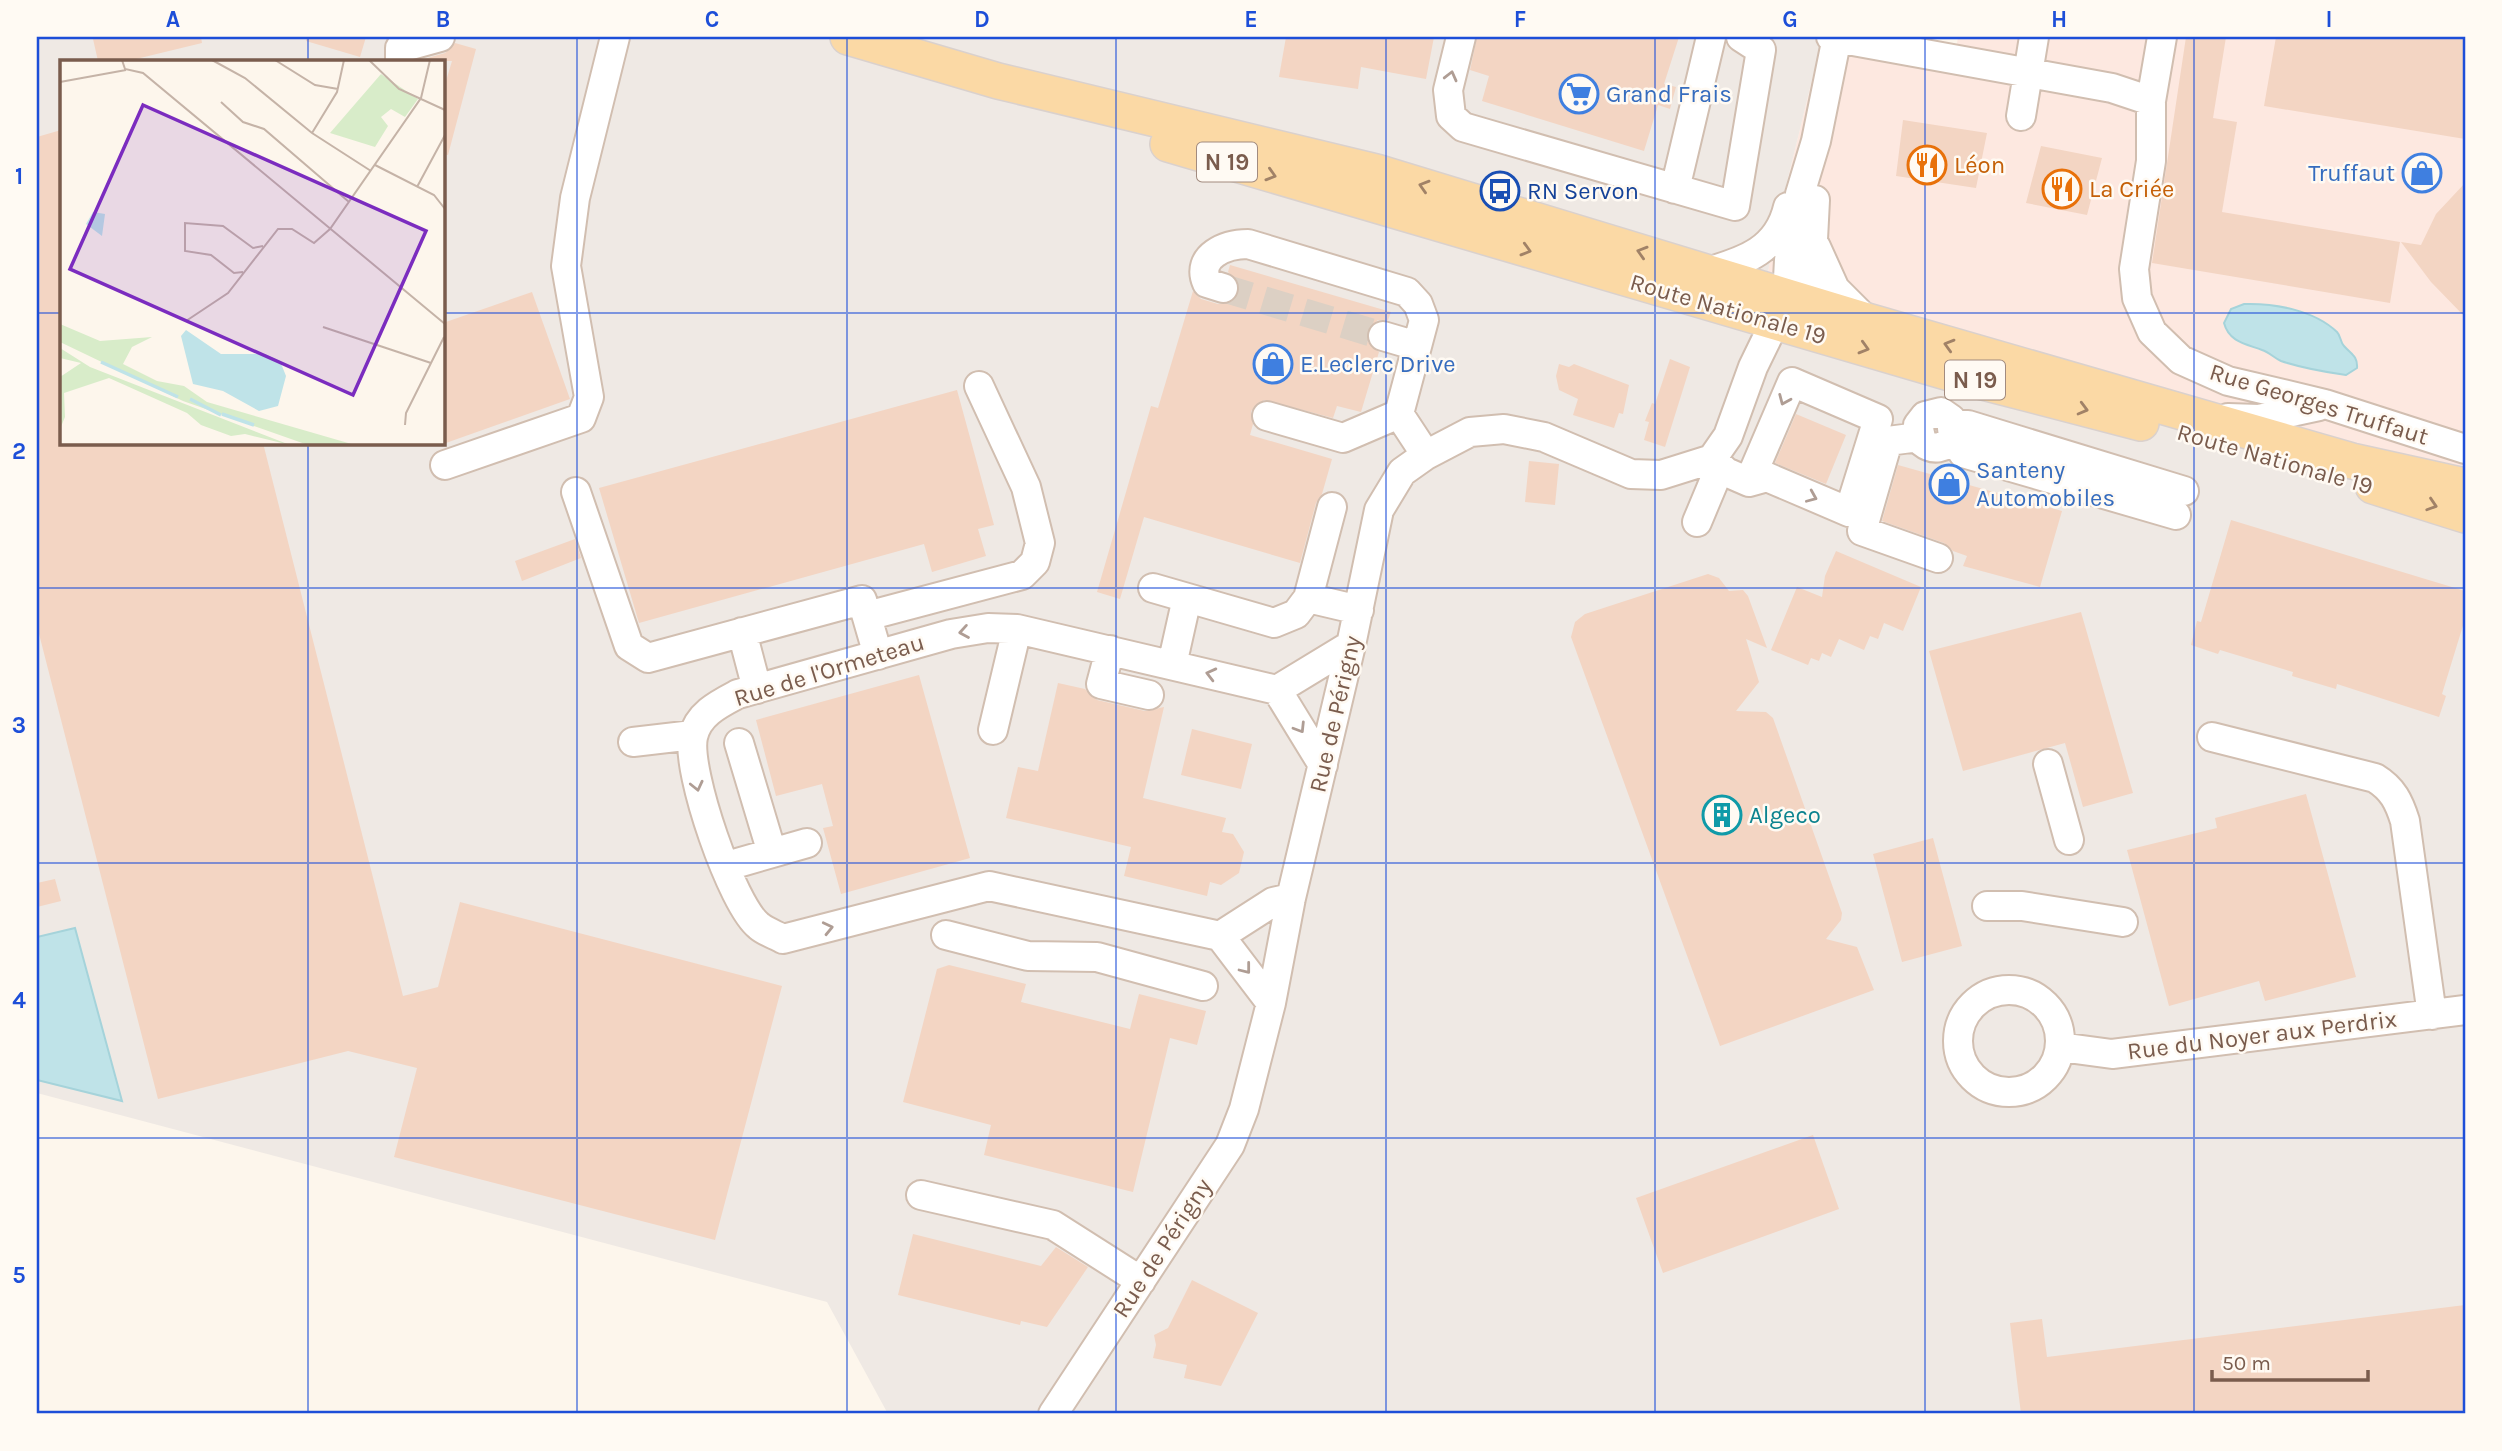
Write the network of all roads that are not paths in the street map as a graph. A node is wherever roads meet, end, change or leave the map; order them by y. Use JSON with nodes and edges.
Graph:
{"nodes":[{"id":1,"x":440,"y":37,"type":"edge"},
{"id":2,"x":615,"y":37,"type":"edge"},
{"id":3,"x":848,"y":37,"type":"edge"},
{"id":4,"x":1461,"y":37,"type":"edge"},
{"id":5,"x":1711,"y":37,"type":"edge"},
{"id":6,"x":1741,"y":37,"type":"edge"},
{"id":7,"x":2034,"y":37,"type":"edge"},
{"id":8,"x":2162,"y":37,"type":"edge"},
{"id":9,"x":1835,"y":38,"type":"edge"},
{"id":10,"x":400,"y":60,"type":"edge"},
{"id":11,"x":2028,"y":73,"type":"junction"},
{"id":12,"x":998,"y":81,"type":"junction"},
{"id":13,"x":2151,"y":101,"type":"junction"},
{"id":14,"x":2021,"y":116,"type":"dead end"},
{"id":15,"x":1816,"y":141,"type":"junction"},
{"id":16,"x":1675,"y":189,"type":"junction"},
{"id":17,"x":1813,"y":234,"type":"junction"},
{"id":18,"x":1707,"y":272,"type":"junction"},
{"id":19,"x":1223,"y":288,"type":"tunnel mouth"},
{"id":20,"x":1781,"y":309,"type":"junction"},
{"id":21,"x":1867,"y":321,"type":"junction"},
{"id":22,"x":1384,"y":336,"type":"tunnel mouth"},
{"id":23,"x":1417,"y":346,"type":"junction"},
{"id":24,"x":1960,"y":376,"type":"junction"},
{"id":25,"x":979,"y":386,"type":"dead end"},
{"id":26,"x":2325,"y":404,"type":"junction"},
{"id":27,"x":1399,"y":414,"type":"junction"},
{"id":28,"x":1267,"y":416,"type":"dead end"},
{"id":29,"x":2203,"y":417,"type":"junction"},
{"id":30,"x":1951,"y":426,"type":"junction"},
{"id":31,"x":2465,"y":449,"type":"edge"},
{"id":32,"x":1426,"y":455,"type":"junction"},
{"id":33,"x":1713,"y":459,"type":"junction"},
{"id":34,"x":445,"y":466,"type":"dead end"},
{"id":35,"x":1749,"y":482,"type":"junction"},
{"id":36,"x":2465,"y":486,"type":"edge"},
{"id":37,"x":576,"y":492,"type":"dead end"},
{"id":38,"x":2180,"y":503,"type":"dead end"},
{"id":39,"x":1332,"y":507,"type":"dead end"},
{"id":40,"x":2465,"y":515,"type":"edge"},
{"id":41,"x":1697,"y":522,"type":"dead end"},
{"id":42,"x":1938,"y":558,"type":"dead end"},
{"id":43,"x":1153,"y":588,"type":"dead end"},
{"id":44,"x":1187,"y":598,"type":"junction"},
{"id":45,"x":1308,"y":598,"type":"junction"},
{"id":46,"x":1359,"y":610,"type":"junction"},
{"id":47,"x":867,"y":616,"type":"junction"},
{"id":48,"x":1017,"y":629,"type":"junction"},
{"id":49,"x":742,"y":632,"type":"junction"},
{"id":50,"x":1351,"y":645,"type":"junction"},
{"id":51,"x":1110,"y":650,"type":"junction"},
{"id":52,"x":878,"y":655,"type":"junction"},
{"id":53,"x":1172,"y":665,"type":"junction"},
{"id":54,"x":757,"y":688,"type":"junction"},
{"id":55,"x":1277,"y":690,"type":"junction"},
{"id":56,"x":1149,"y":695,"type":"dead end"},
{"id":57,"x":993,"y":730,"type":"dead end"},
{"id":58,"x":693,"y":734,"type":"junction"},
{"id":59,"x":2212,"y":737,"type":"dead end"},
{"id":60,"x":633,"y":742,"type":"dead end"},
{"id":61,"x":739,"y":743,"type":"dead end"},
{"id":62,"x":2048,"y":764,"type":"dead end"},
{"id":63,"x":1323,"y":765,"type":"junction"},
{"id":64,"x":2069,"y":840,"type":"dead end"},
{"id":65,"x":807,"y":843,"type":"dead end"},
{"id":66,"x":772,"y":853,"type":"junction"},
{"id":67,"x":727,"y":866,"type":"junction"},
{"id":68,"x":1291,"y":898,"type":"junction"},
{"id":69,"x":1987,"y":906,"type":"dead end"},
{"id":70,"x":1108,"y":912,"type":"junction"},
{"id":71,"x":2123,"y":922,"type":"dead end"},
{"id":72,"x":946,"y":935,"type":"dead end"},
{"id":73,"x":1220,"y":936,"type":"junction"},
{"id":74,"x":1097,"y":957,"type":"junction"},
{"id":75,"x":1203,"y":986,"type":"dead end"},
{"id":76,"x":1271,"y":1003,"type":"junction"},
{"id":77,"x":2465,"y":1010,"type":"edge"},
{"id":78,"x":2432,"y":1015,"type":"junction"},
{"id":79,"x":2060,"y":1047,"type":"dead end"},
{"id":80,"x":921,"y":1195,"type":"dead end"},
{"id":81,"x":1141,"y":1281,"type":"junction"},
{"id":82,"x":1053,"y":1414,"type":"edge"}],
"edges":[{"from":1,"to":10,"type":"street"},
{"from":2,"to":34,"type":"street"},
{"from":3,"to":12,"type":"main road","name":"Route Nationale 19","number":"N 19"},
{"from":16,"to":4,"type":"street","one_way":true},
{"from":5,"to":16,"type":"street"},
{"from":6,"to":16,"type":"street"},
{"from":7,"to":11,"type":"street"},
{"from":8,"to":13,"type":"street","name":"Rue Georges Truffaut"},
{"from":9,"to":11,"type":"street"},
{"from":9,"to":15,"type":"street"},
{"from":11,"to":13,"type":"street"},
{"from":11,"to":14,"type":"street"},
{"from":18,"to":12,"type":"main road","name":"Route Nationale 19","number":"N 19","one_way":true},
{"from":12,"to":20,"type":"main road","name":"Route Nationale 19","number":"N 19","one_way":true},
{"from":13,"to":26,"type":"street","name":"Rue Georges Truffaut"},
{"from":15,"to":17,"type":"street"},
{"from":15,"to":18,"type":"street"},
{"from":15,"to":20,"type":"street"},
{"from":17,"to":20,"type":"street"},
{"from":17,"to":21,"type":"street"},
{"from":18,"to":20,"type":"main road","name":"Route Nationale 19","number":"N 19"},
{"from":19,"to":23,"type":"street"},
{"from":20,"to":21,"type":"main road","name":"Route Nationale 19","number":"N 19"},
{"from":20,"to":24,"type":"main road","name":"Route Nationale 19","number":"N 19","one_way":true},
{"from":20,"to":33,"type":"street"},
{"from":29,"to":21,"type":"main road","name":"Route Nationale 19","number":"N 19","one_way":true},
{"from":22,"to":23,"type":"street"},
{"from":23,"to":27,"type":"street"},
{"from":24,"to":30,"type":"street"},
{"from":24,"to":40,"type":"main road","name":"Route Nationale 19","number":"N 19","one_way":true},
{"from":25,"to":47,"type":"street"},
{"from":26,"to":29,"type":"street"},
{"from":26,"to":31,"type":"street","name":"Rue Georges Truffaut"},
{"from":27,"to":28,"type":"street"},
{"from":27,"to":32,"type":"street"},
{"from":29,"to":36,"type":"main road","name":"Route Nationale 19","number":"N 19"},
{"from":30,"to":38,"type":"street"},
{"from":30,"to":42,"type":"street"},
{"from":32,"to":33,"type":"street","name":"Rue de Périgny"},
{"from":32,"to":46,"type":"street","name":"Rue de Périgny"},
{"from":33,"to":35,"type":"street"},
{"from":33,"to":41,"type":"street"},
{"from":35,"to":35,"type":"street","one_way":true},
{"from":37,"to":49,"type":"street"},
{"from":39,"to":45,"type":"street"},
{"from":43,"to":44,"type":"street"},
{"from":44,"to":45,"type":"street"},
{"from":44,"to":53,"type":"street"},
{"from":45,"to":46,"type":"street"},
{"from":46,"to":50,"type":"street","name":"Rue de Périgny"},
{"from":47,"to":49,"type":"street"},
{"from":47,"to":52,"type":"street"},
{"from":48,"to":51,"type":"street","name":"Rue de l'Ormeteau"},
{"from":48,"to":52,"type":"street","name":"Rue de l'Ormeteau","one_way":true},
{"from":48,"to":57,"type":"street"},
{"from":49,"to":54,"type":"street"},
{"from":50,"to":55,"type":"street"},
{"from":50,"to":63,"type":"street","name":"Rue de Périgny"},
{"from":51,"to":53,"type":"street","name":"Rue de l'Ormeteau"},
{"from":51,"to":56,"type":"street"},
{"from":52,"to":54,"type":"street","name":"Rue de l'Ormeteau"},
{"from":55,"to":53,"type":"street","name":"Rue de l'Ormeteau","one_way":true},
{"from":54,"to":58,"type":"street","name":"Rue de l'Ormeteau"},
{"from":55,"to":63,"type":"street","one_way":true},
{"from":58,"to":60,"type":"street"},
{"from":58,"to":67,"type":"street","one_way":true},
{"from":59,"to":78,"type":"street"},
{"from":61,"to":66,"type":"street"},
{"from":62,"to":64,"type":"street"},
{"from":63,"to":68,"type":"street","name":"Rue de Périgny"},
{"from":65,"to":66,"type":"street"},
{"from":66,"to":67,"type":"street"},
{"from":67,"to":70,"type":"street","one_way":true},
{"from":68,"to":73,"type":"street"},
{"from":68,"to":76,"type":"street","name":"Rue de Périgny"},
{"from":69,"to":71,"type":"street"},
{"from":70,"to":73,"type":"street"},
{"from":70,"to":74,"type":"street"},
{"from":72,"to":74,"type":"street"},
{"from":73,"to":76,"type":"street","one_way":true},
{"from":74,"to":75,"type":"street"},
{"from":76,"to":81,"type":"street","name":"Rue de Périgny"},
{"from":77,"to":78,"type":"street","name":"Rue du Noyer aux Perdrix"},
{"from":78,"to":79,"type":"street","name":"Rue du Noyer aux Perdrix"},
{"from":80,"to":81,"type":"street"},
{"from":81,"to":82,"type":"street","name":"Rue de Périgny"}]}
